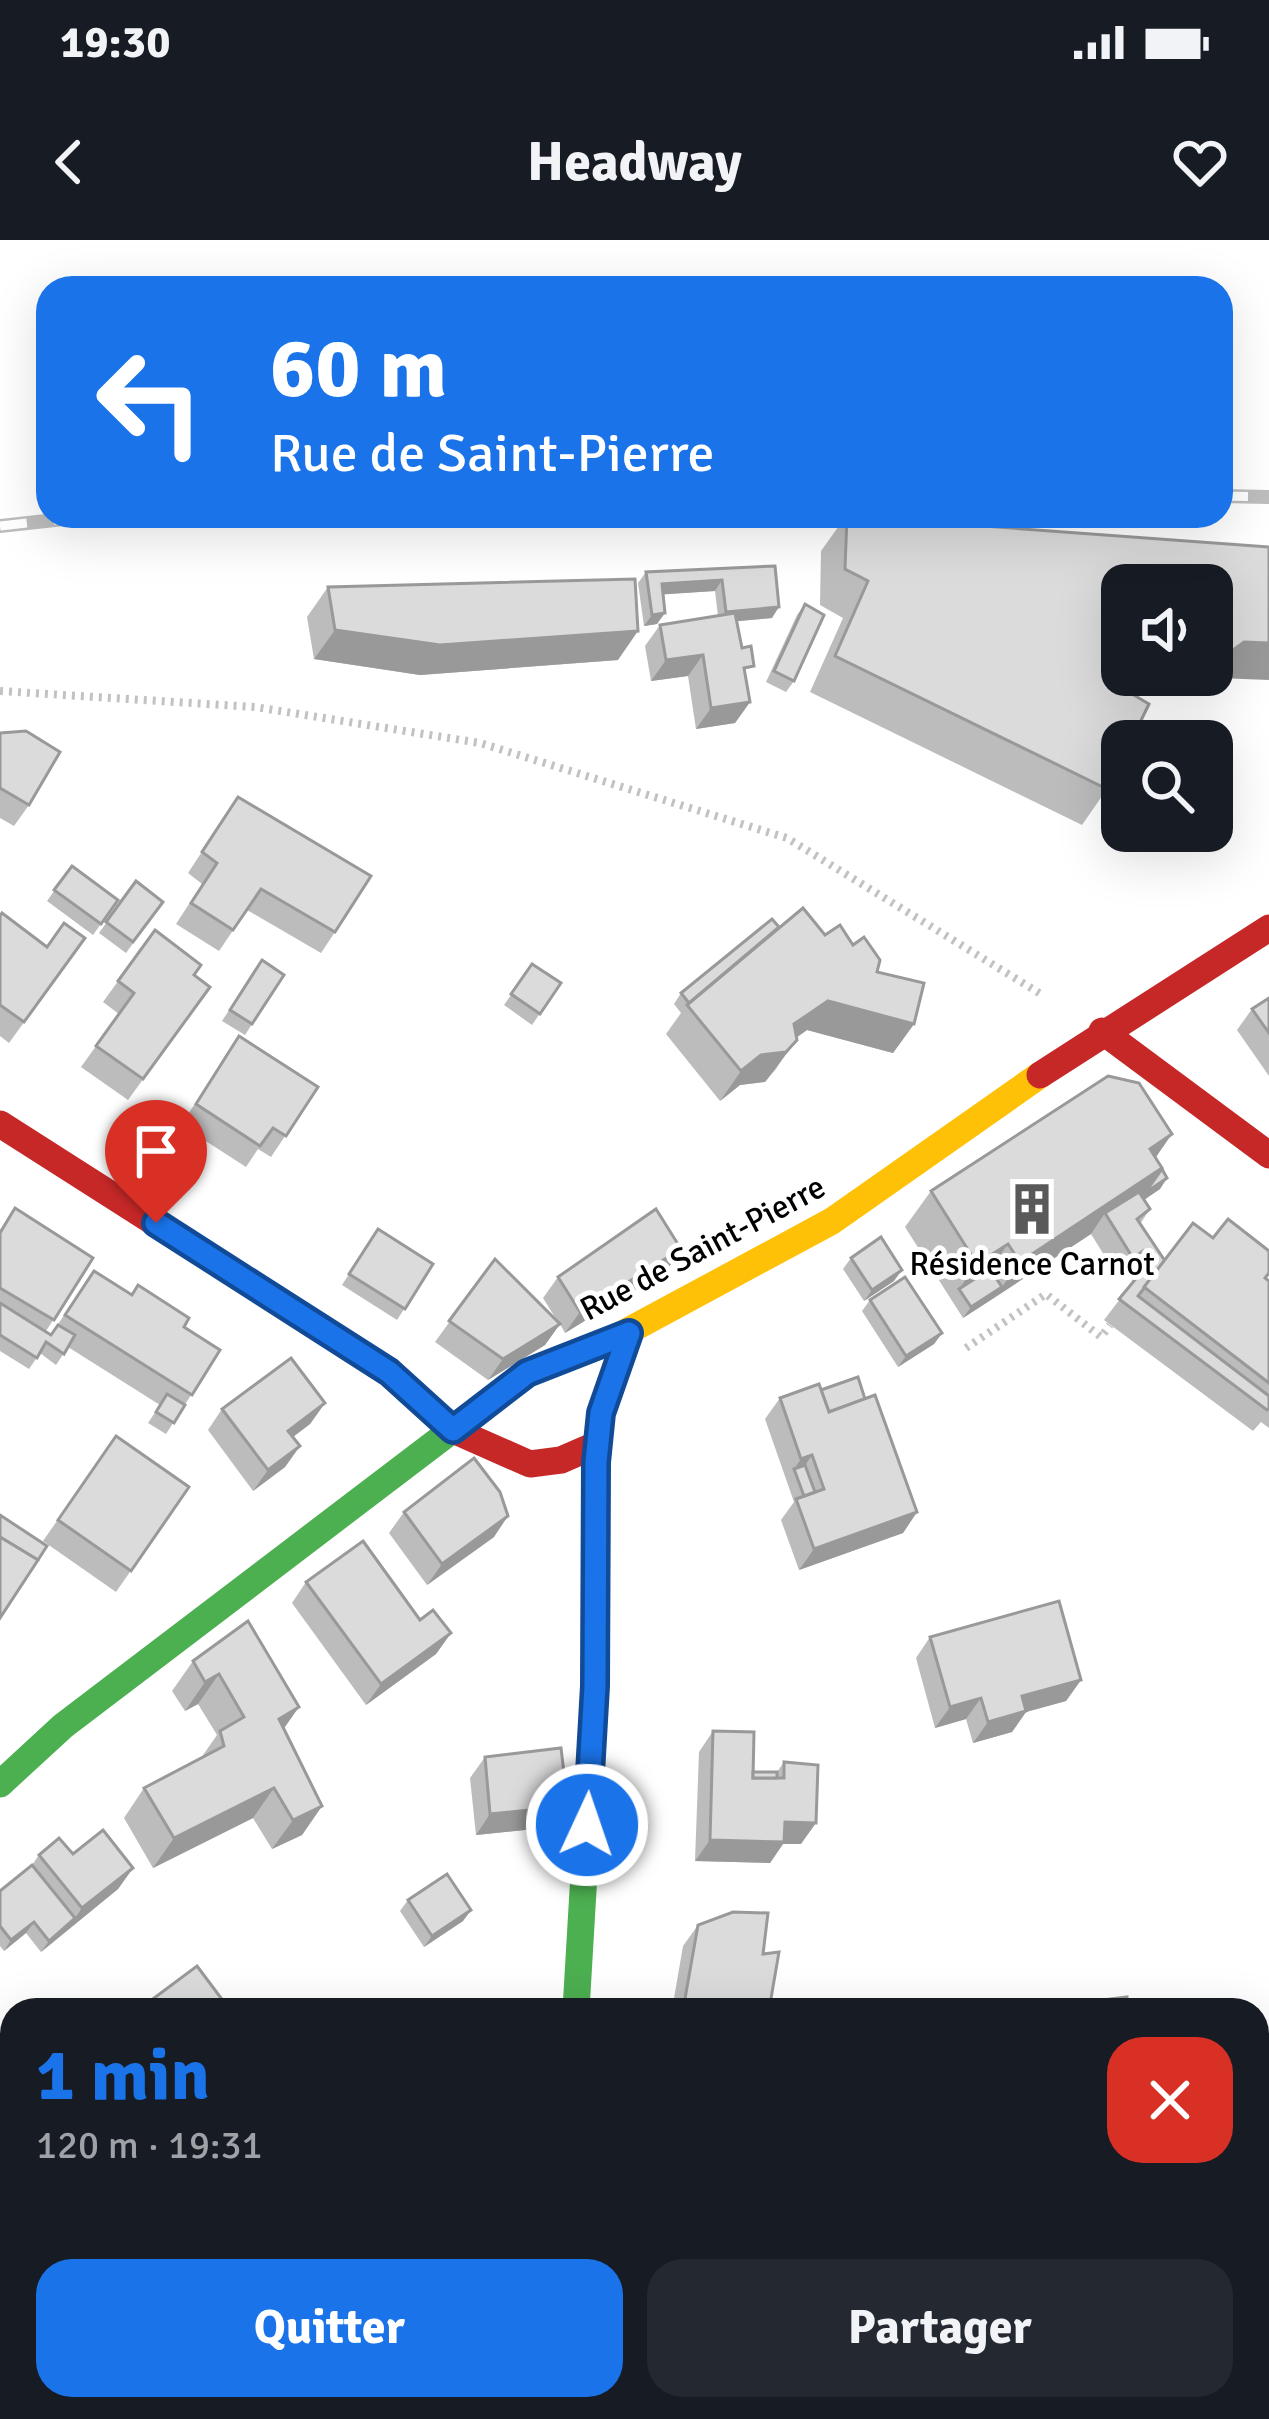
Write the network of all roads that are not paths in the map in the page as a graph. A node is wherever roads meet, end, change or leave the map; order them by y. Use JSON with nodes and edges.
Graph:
{"nodes":[{"id":1,"x":1269,"y":928,"type":"edge"},
{"id":2,"x":1102,"y":1031,"type":"junction"},
{"id":3,"x":0,"y":1124,"type":"edge"},
{"id":4,"x":1269,"y":1155,"type":"edge"},
{"id":5,"x":629,"y":1333,"type":"junction"},
{"id":6,"x":453,"y":1430,"type":"junction"},
{"id":7,"x":598,"y":1444,"type":"junction"},
{"id":8,"x":0,"y":1784,"type":"edge"},
{"id":9,"x":577,"y":1998,"type":"edge"}],
"edges":[{"from":1,"to":2,"type":"street","name":"Rue de Saint-Pierre"},
{"from":2,"to":4,"type":"street"},
{"from":2,"to":5,"type":"street","name":"Rue de Saint-Pierre"},
{"from":3,"to":6,"type":"street"},
{"from":5,"to":6,"type":"street","name":"Rue de Saint-Pierre"},
{"from":5,"to":7,"type":"street"},
{"from":6,"to":7,"type":"street"},
{"from":6,"to":8,"type":"street","name":"Rue de Saint-Pierre"},
{"from":7,"to":9,"type":"street"}]}
